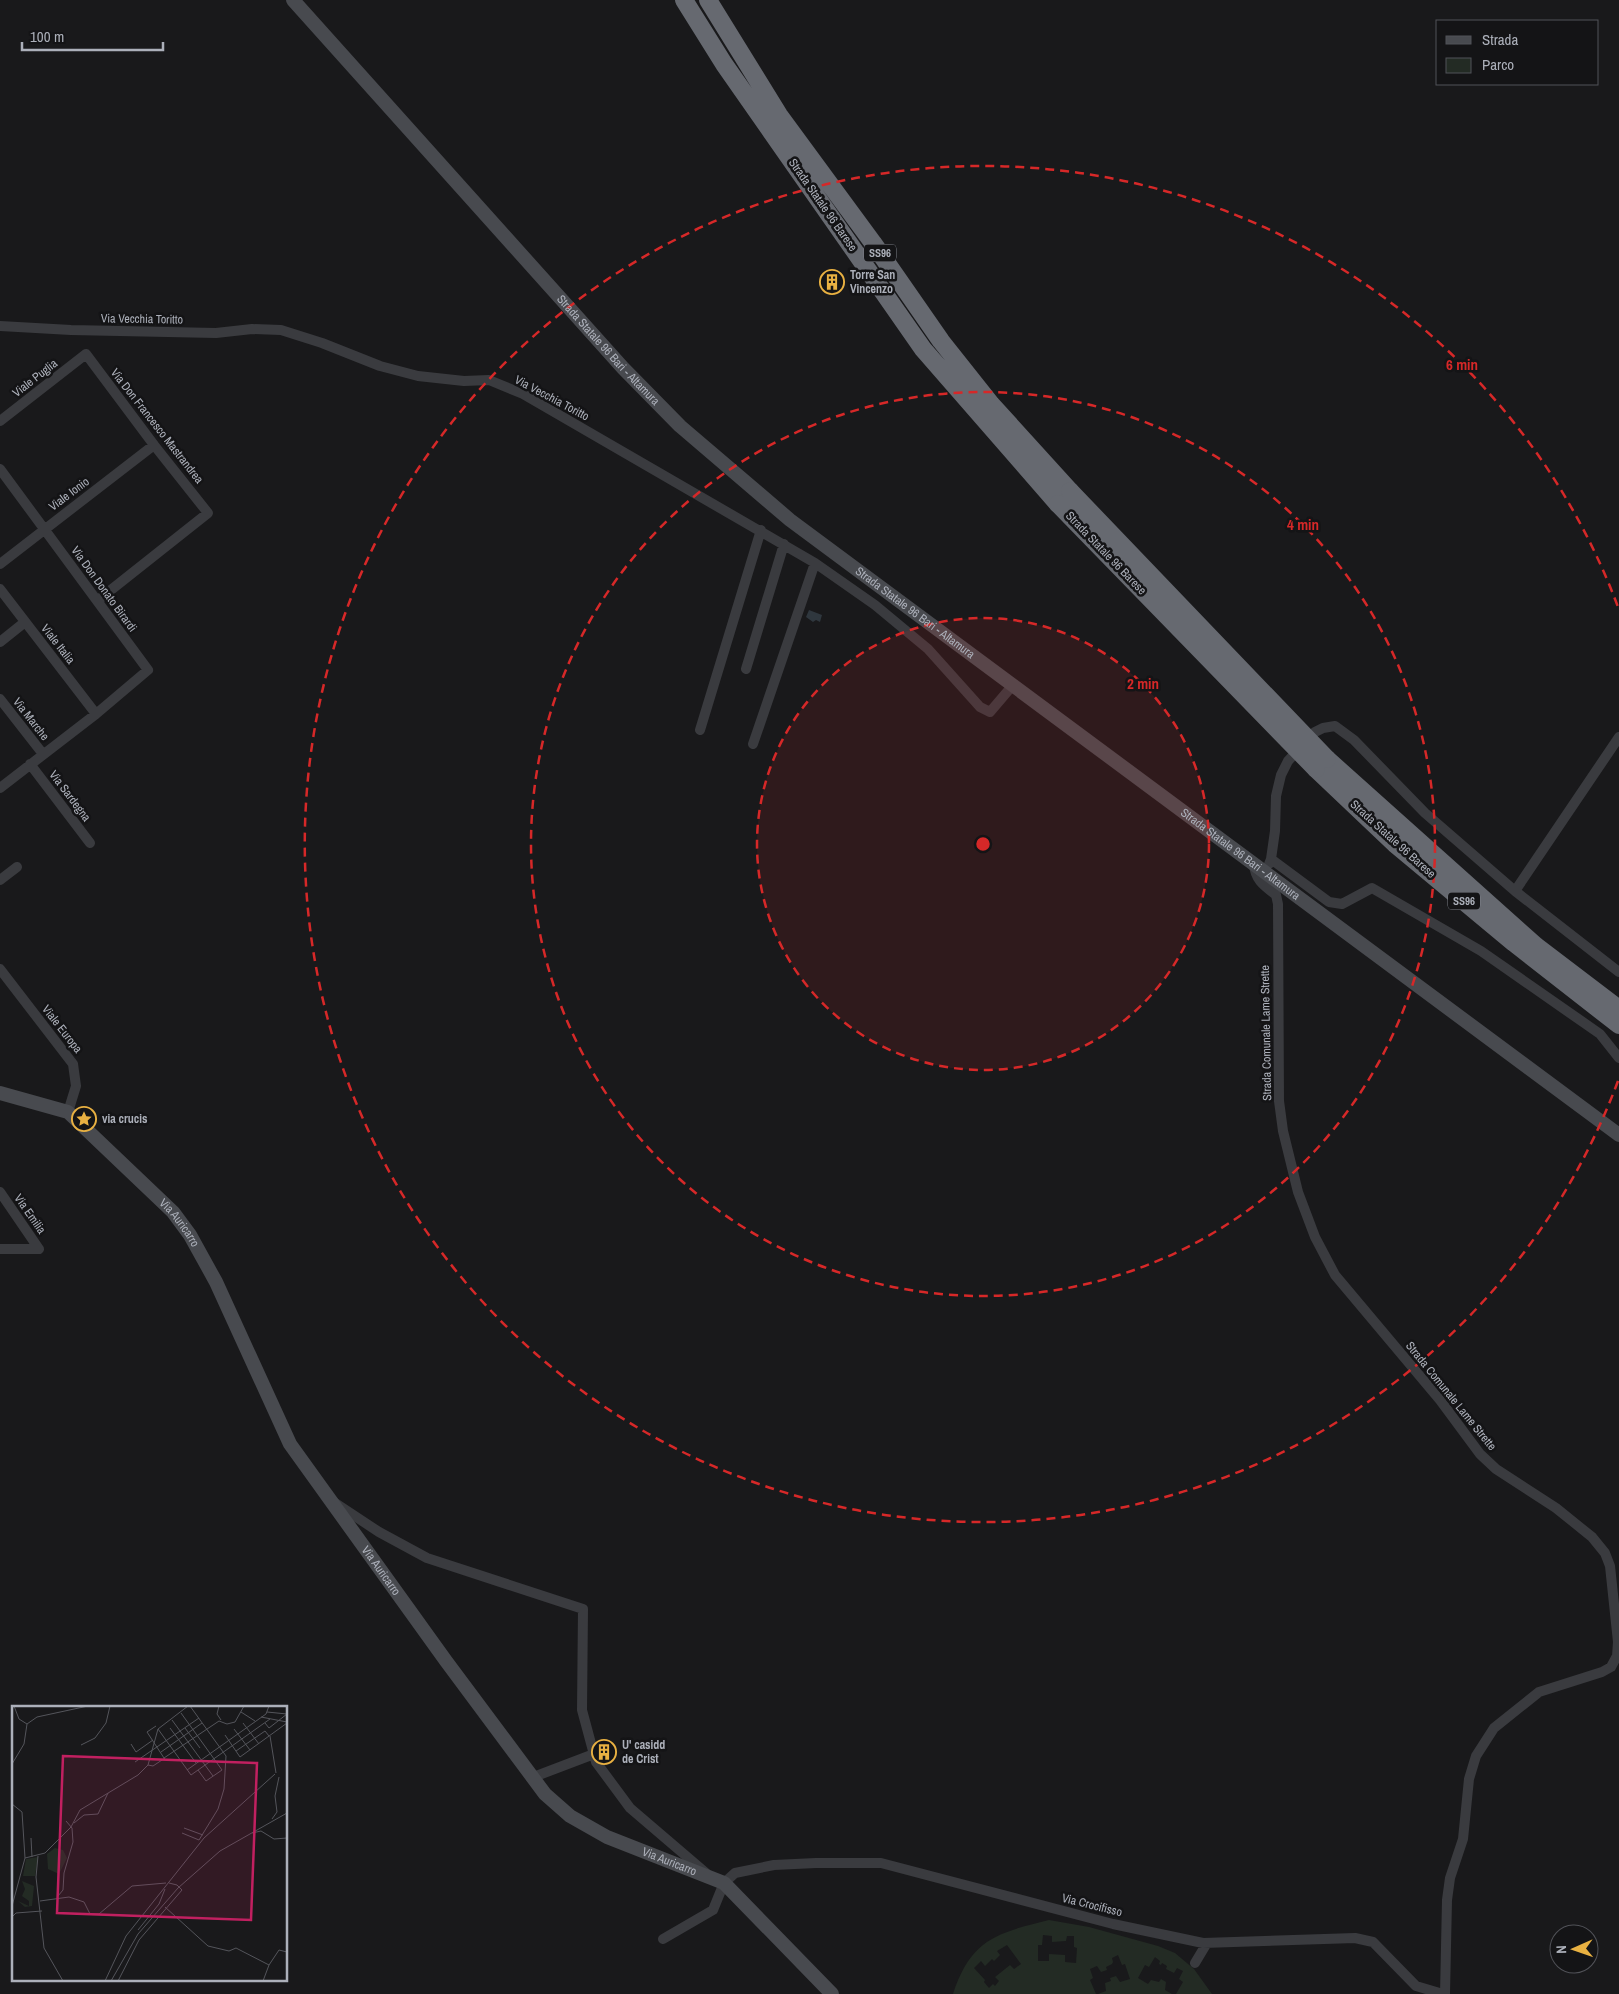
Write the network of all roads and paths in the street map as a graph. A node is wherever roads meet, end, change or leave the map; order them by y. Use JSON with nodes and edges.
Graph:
{"nodes":[{"id":1,"x":293,"y":0,"type":"edge"},
{"id":2,"x":684,"y":0,"type":"edge"},
{"id":3,"x":708,"y":0,"type":"edge"},
{"id":4,"x":716,"y":0,"type":"edge"},
{"id":5,"x":726,"y":29,"type":"junction"},
{"id":6,"x":0,"y":326,"type":"edge"},
{"id":7,"x":86,"y":354,"type":"joint"},
{"id":8,"x":0,"y":421,"type":"edge"},
{"id":9,"x":154,"y":445,"type":"junction"},
{"id":10,"x":0,"y":469,"type":"edge"},
{"id":11,"x":1064,"y":498,"type":"junction"},
{"id":12,"x":44,"y":529,"type":"junction"},
{"id":13,"x":761,"y":530,"type":"junction"},
{"id":14,"x":784,"y":544,"type":"junction"},
{"id":15,"x":815,"y":563,"type":"junction"},
{"id":16,"x":0,"y":564,"type":"edge"},
{"id":17,"x":0,"y":589,"type":"edge"},
{"id":18,"x":97,"y":601,"type":"junction"},
{"id":19,"x":25,"y":622,"type":"junction"},
{"id":20,"x":0,"y":642,"type":"edge"},
{"id":21,"x":746,"y":669,"type":"dead end"},
{"id":22,"x":1014,"y":685,"type":"junction"},
{"id":23,"x":0,"y":699,"type":"edge"},
{"id":24,"x":96,"y":714,"type":"junction"},
{"id":25,"x":700,"y":730,"type":"dead end"},
{"id":26,"x":1619,"y":737,"type":"edge"},
{"id":27,"x":754,"y":744,"type":"dead end"},
{"id":28,"x":43,"y":754,"type":"junction"},
{"id":29,"x":30,"y":764,"type":"junction"},
{"id":30,"x":1322,"y":764,"type":"junction"},
{"id":31,"x":0,"y":788,"type":"edge"},
{"id":32,"x":90,"y":843,"type":"dead end"},
{"id":33,"x":1263,"y":864,"type":"junction"},
{"id":34,"x":17,"y":867,"type":"dead end"},
{"id":35,"x":0,"y":880,"type":"edge"},
{"id":36,"x":1515,"y":892,"type":"junction"},
{"id":37,"x":0,"y":969,"type":"edge"},
{"id":38,"x":1619,"y":972,"type":"edge"},
{"id":39,"x":1619,"y":1008,"type":"edge"},
{"id":40,"x":1619,"y":1024,"type":"edge"},
{"id":41,"x":1619,"y":1058,"type":"edge"},
{"id":42,"x":0,"y":1093,"type":"edge"},
{"id":43,"x":68,"y":1112,"type":"junction"},
{"id":44,"x":1619,"y":1135,"type":"edge"},
{"id":45,"x":0,"y":1192,"type":"edge"},
{"id":46,"x":0,"y":1249,"type":"edge"},
{"id":47,"x":329,"y":1499,"type":"junction"},
{"id":48,"x":594,"y":1754,"type":"junction"},
{"id":49,"x":532,"y":1778,"type":"junction"},
{"id":50,"x":710,"y":1877,"type":"junction"},
{"id":51,"x":724,"y":1883,"type":"junction"},
{"id":52,"x":663,"y":1939,"type":"dead end"},
{"id":53,"x":1207,"y":1943,"type":"junction"},
{"id":54,"x":1195,"y":1963,"type":"dead end"},
{"id":55,"x":832,"y":1994,"type":"edge"},
{"id":56,"x":1444,"y":1994,"type":"edge"}],
"edges":[{"from":1,"to":22,"type":"street","name":"Strada Statale 96 Bari - Altamura"},
{"from":2,"to":11,"type":"highway","name":"Strada Statale 96 Barese","number":"SS96"},
{"from":3,"to":5,"type":"highway","name":"Strada Statale 96 Barese","number":"SS96"},
{"from":4,"to":5,"type":"highway"},
{"from":5,"to":11,"type":"highway","name":"Strada Statale 96 Barese","number":"SS96"},
{"from":6,"to":13,"type":"street","name":"Via Vecchia Toritto"},
{"from":7,"to":8,"type":"street","name":"Viale Puglia"},
{"from":7,"to":9,"type":"street","name":"Via Don Francesco Mastrandrea"},
{"from":9,"to":12,"type":"street","name":"Viale Ionio"},
{"from":9,"to":18,"type":"street","name":"Via Don Francesco Mastrandrea"},
{"from":10,"to":12,"type":"street","name":"Via Don Donato Birardi"},
{"from":11,"to":30,"type":"highway","name":"Strada Statale 96 Barese","number":"SS96","bridge":true},
{"from":12,"to":16,"type":"street","name":"Viale Ionio"},
{"from":12,"to":18,"type":"street","name":"Via Don Donato Birardi"},
{"from":13,"to":14,"type":"street","name":"Via Vecchia Toritto"},
{"from":13,"to":25,"type":"street"},
{"from":14,"to":15,"type":"street","name":"Via Vecchia Toritto"},
{"from":14,"to":21,"type":"street"},
{"from":15,"to":22,"type":"street","name":"Via Vecchia Toritto"},
{"from":15,"to":27,"type":"street"},
{"from":17,"to":19,"type":"street","name":"Viale Italia"},
{"from":18,"to":24,"type":"street","name":"Via Don Donato Birardi"},
{"from":19,"to":20,"type":"street"},
{"from":19,"to":24,"type":"street","name":"Viale Italia"},
{"from":22,"to":33,"type":"street","name":"Strada Statale 96 Bari - Altamura"},
{"from":23,"to":28,"type":"street","name":"Via Marche"},
{"from":24,"to":28,"type":"street"},
{"from":26,"to":36,"type":"street"},
{"from":28,"to":29,"type":"street"},
{"from":29,"to":31,"type":"street"},
{"from":29,"to":32,"type":"street","name":"Via Sardegna"},
{"from":30,"to":39,"type":"highway","name":"Strada Statale 96 Barese","number":"SS96"},
{"from":30,"to":40,"type":"highway","name":"Strada Statale 96 Barese","number":"SS96"},
{"from":33,"to":36,"type":"street"},
{"from":33,"to":41,"type":"street"},
{"from":33,"to":44,"type":"street","name":"Strada Statale 96 Bari - Altamura"},
{"from":33,"to":56,"type":"street","name":"Strada Comunale Lame Strette"},
{"from":34,"to":35,"type":"street"},
{"from":36,"to":38,"type":"street"},
{"from":37,"to":43,"type":"street","name":"Viale Europa"},
{"from":42,"to":43,"type":"street","name":"Via Auricarro"},
{"from":43,"to":47,"type":"street","name":"Via Auricarro"},
{"from":45,"to":46,"type":"street","name":"Via Emilia"},
{"from":47,"to":48,"type":"street"},
{"from":47,"to":49,"type":"street","name":"Via Auricarro"},
{"from":48,"to":49,"type":"street"},
{"from":48,"to":50,"type":"street"},
{"from":49,"to":50,"type":"street","name":"Via Auricarro"},
{"from":50,"to":51,"type":"street","name":"Via Auricarro"},
{"from":51,"to":52,"type":"street"},
{"from":51,"to":53,"type":"street","name":"Via Crocifisso"},
{"from":51,"to":55,"type":"street","name":"Via Auricarro"},
{"from":53,"to":54,"type":"street"},
{"from":53,"to":56,"type":"street","name":"Via Crocifisso"}]}
